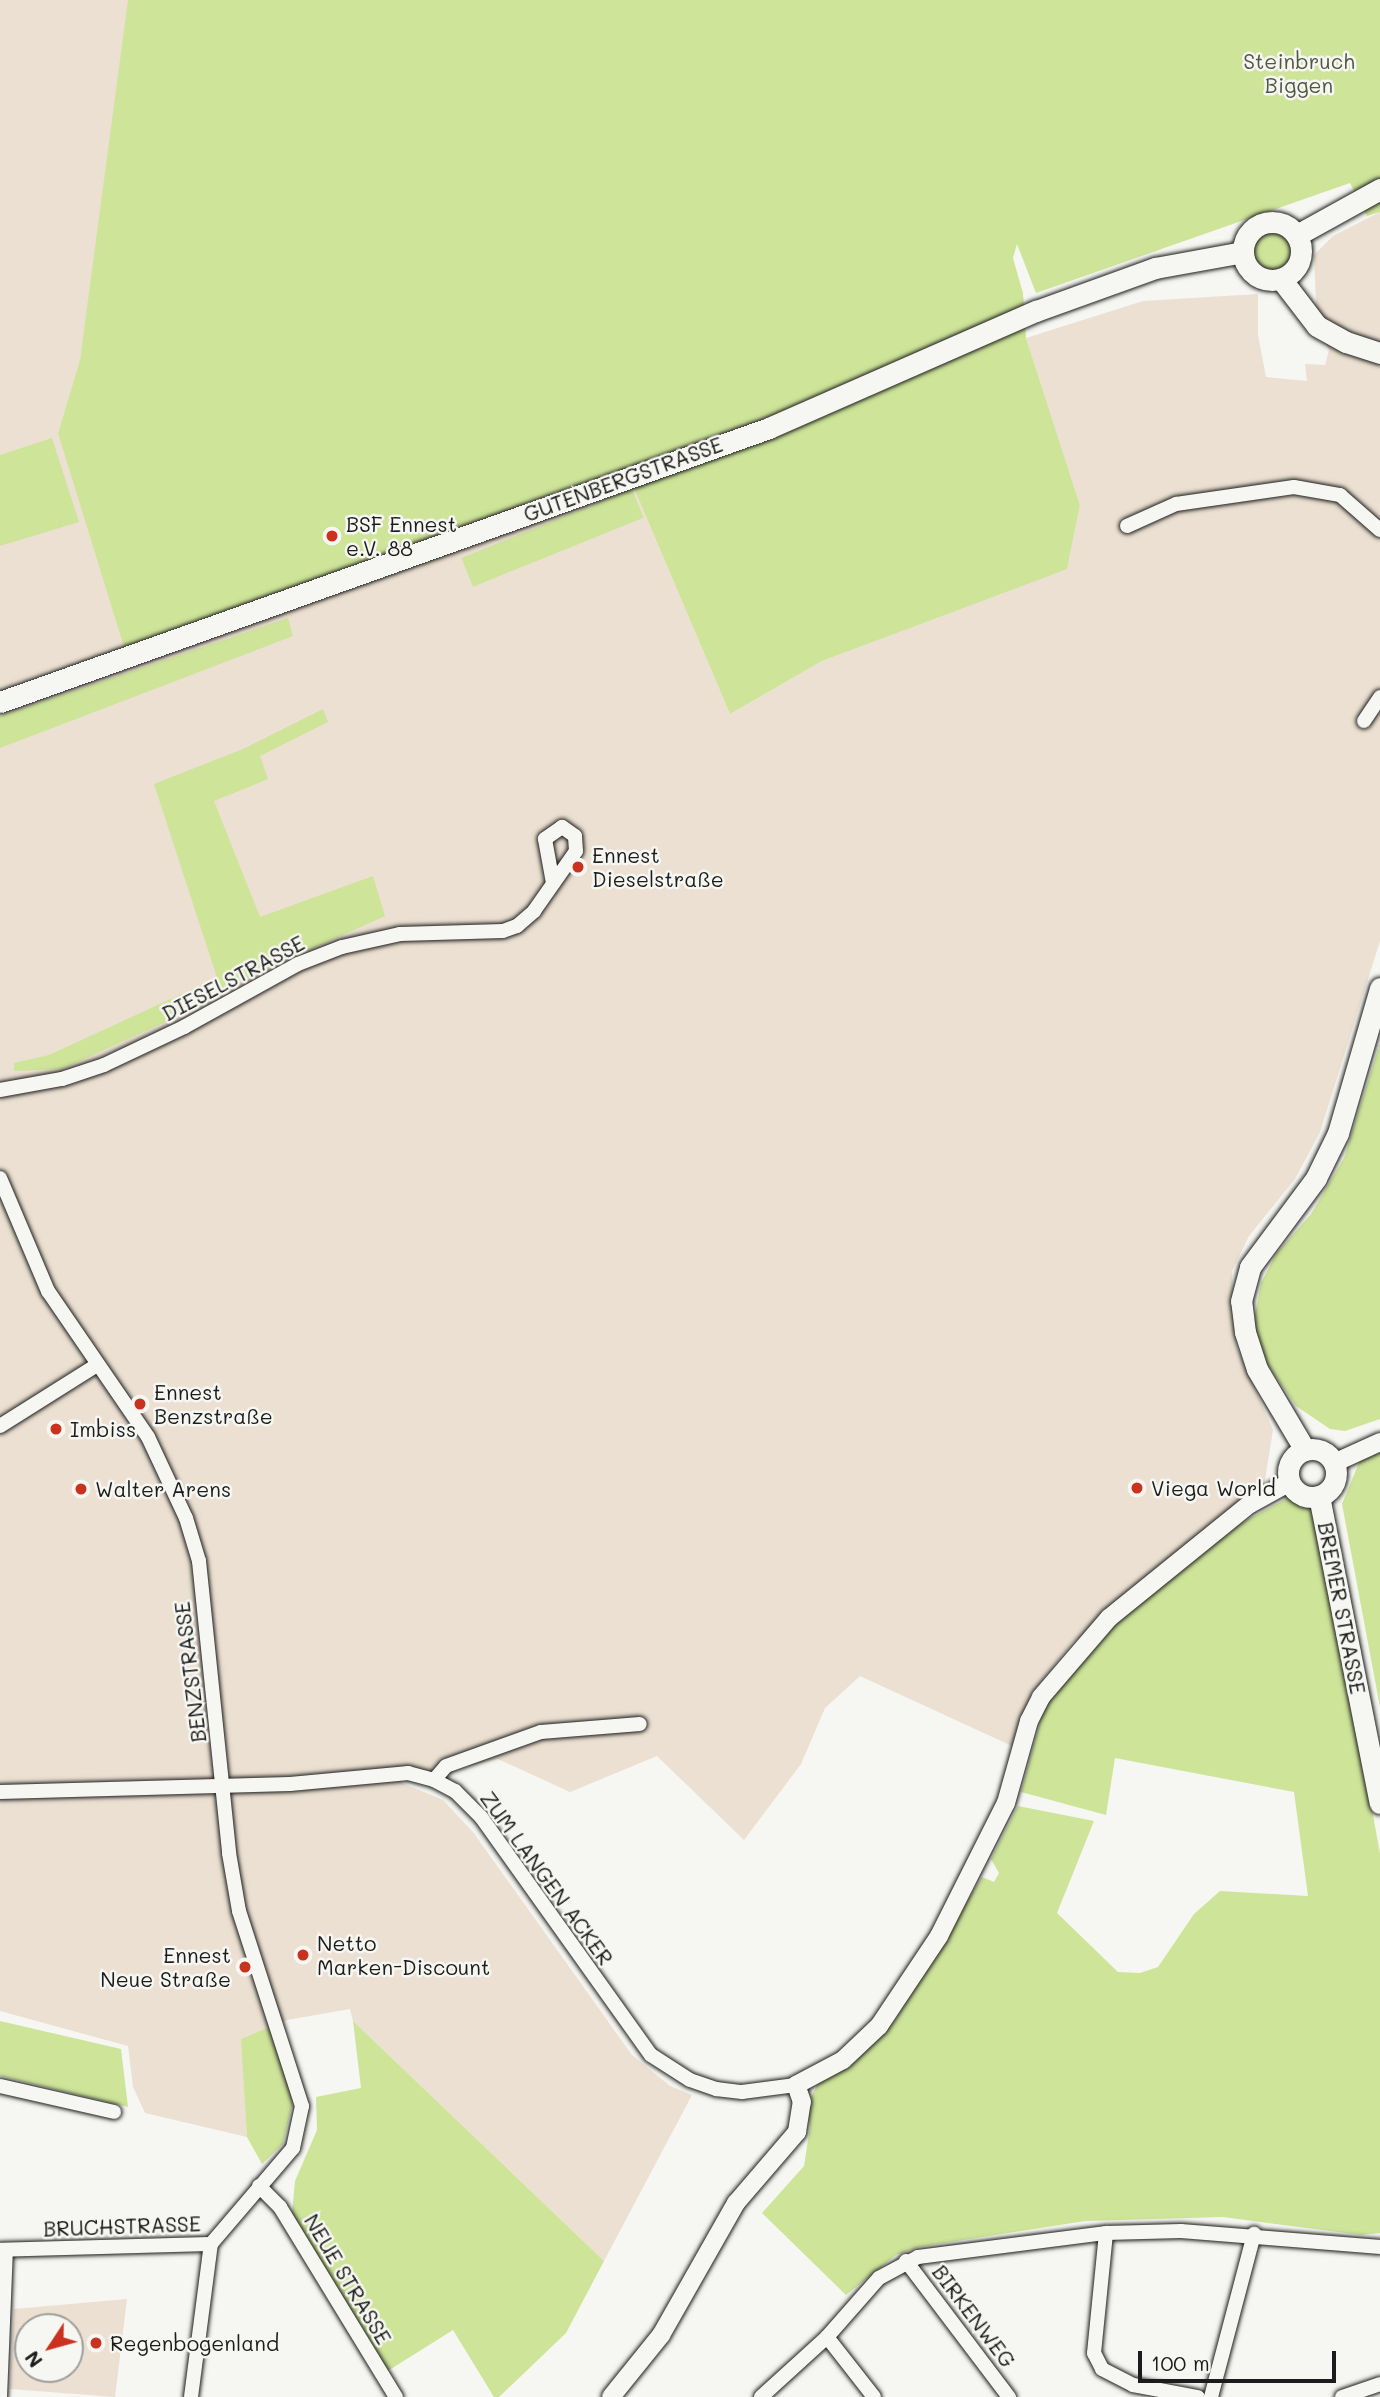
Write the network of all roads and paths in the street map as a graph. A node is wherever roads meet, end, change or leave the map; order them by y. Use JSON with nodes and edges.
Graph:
{"nodes":[{"id":1,"x":1380,"y":189,"type":"edge"},
{"id":2,"x":1297,"y":235,"type":"junction"},
{"id":3,"x":1243,"y":252,"type":"junction"},
{"id":4,"x":1281,"y":279,"type":"junction"},
{"id":5,"x":1380,"y":353,"type":"edge"},
{"id":6,"x":1127,"y":526,"type":"dead end"},
{"id":7,"x":1380,"y":530,"type":"edge"},
{"id":8,"x":1380,"y":697,"type":"edge"},
{"id":9,"x":0,"y":702,"type":"edge"},
{"id":10,"x":1364,"y":721,"type":"dead end"},
{"id":11,"x":554,"y":883,"type":"dead end"},
{"id":12,"x":1380,"y":988,"type":"edge"},
{"id":13,"x":0,"y":1090,"type":"edge"},
{"id":14,"x":0,"y":1178,"type":"edge"},
{"id":15,"x":97,"y":1365,"type":"junction"},
{"id":16,"x":0,"y":1426,"type":"edge"},
{"id":17,"x":1380,"y":1442,"type":"edge"},
{"id":18,"x":1305,"y":1450,"type":"junction"},
{"id":19,"x":1334,"y":1463,"type":"junction"},
{"id":20,"x":1290,"y":1482,"type":"junction"},
{"id":21,"x":1319,"y":1496,"type":"junction"},
{"id":22,"x":640,"y":1724,"type":"dead end"},
{"id":23,"x":434,"y":1780,"type":"junction"},
{"id":24,"x":225,"y":1786,"type":"junction"},
{"id":25,"x":0,"y":1791,"type":"edge"},
{"id":26,"x":1380,"y":1803,"type":"edge"},
{"id":27,"x":796,"y":2085,"type":"junction"},
{"id":28,"x":0,"y":2087,"type":"edge"},
{"id":29,"x":114,"y":2112,"type":"dead end"},
{"id":30,"x":259,"y":2186,"type":"junction"},
{"id":31,"x":1106,"y":2234,"type":"junction"},
{"id":32,"x":1254,"y":2234,"type":"junction"},
{"id":33,"x":211,"y":2244,"type":"junction"},
{"id":34,"x":1380,"y":2247,"type":"edge"},
{"id":35,"x":3,"y":2250,"type":"edge"},
{"id":36,"x":906,"y":2261,"type":"junction"},
{"id":37,"x":827,"y":2337,"type":"junction"},
{"id":38,"x":1380,"y":2384,"type":"edge"},
{"id":39,"x":1,"y":2397,"type":"edge"},
{"id":40,"x":191,"y":2397,"type":"edge"},
{"id":41,"x":396,"y":2397,"type":"edge"},
{"id":42,"x":611,"y":2397,"type":"edge"},
{"id":43,"x":761,"y":2397,"type":"edge"},
{"id":44,"x":874,"y":2397,"type":"edge"},
{"id":45,"x":1009,"y":2397,"type":"edge"},
{"id":46,"x":1198,"y":2397,"type":"edge"},
{"id":47,"x":1211,"y":2397,"type":"edge"},
{"id":48,"x":1342,"y":2397,"type":"edge"}],
"edges":[{"from":1,"to":2,"type":"main road"},
{"from":2,"to":3,"type":"main road"},
{"from":2,"to":4,"type":"main road"},
{"from":3,"to":4,"type":"main road"},
{"from":3,"to":9,"type":"main road","name":"GUTENBERGSTRASSE"},
{"from":4,"to":5,"type":"main road"},
{"from":6,"to":7,"type":"street"},
{"from":8,"to":10,"type":"street"},
{"from":11,"to":13,"type":"street","name":"DIESELSTRASSE"},
{"from":12,"to":18,"type":"main road"},
{"from":14,"to":15,"type":"street","name":"BENZSTRASSE"},
{"from":15,"to":16,"type":"street"},
{"from":15,"to":24,"type":"street","name":"BENZSTRASSE"},
{"from":17,"to":19,"type":"street"},
{"from":18,"to":19,"type":"main road"},
{"from":18,"to":20,"type":"main road"},
{"from":19,"to":21,"type":"main road"},
{"from":20,"to":21,"type":"main road"},
{"from":20,"to":27,"type":"street"},
{"from":21,"to":26,"type":"main road","name":"BREMER STRASSE"},
{"from":22,"to":23,"type":"street"},
{"from":23,"to":24,"type":"street","name":"ZUM LANGEN ACKER"},
{"from":23,"to":27,"type":"street","name":"ZUM LANGEN ACKER"},
{"from":24,"to":25,"type":"street","name":"ZUM LANGEN ACKER"},
{"from":24,"to":30,"type":"street","name":"BENZSTRASSE"},
{"from":27,"to":42,"type":"street"},
{"from":28,"to":29,"type":"street"},
{"from":30,"to":33,"type":"street","name":"BRUCHSTRASSE"},
{"from":30,"to":41,"type":"street","name":"NEUE STRASSE"},
{"from":31,"to":32,"type":"street"},
{"from":31,"to":36,"type":"street"},
{"from":31,"to":46,"type":"street"},
{"from":32,"to":34,"type":"street"},
{"from":32,"to":47,"type":"street"},
{"from":33,"to":35,"type":"street","name":"BRUCHSTRASSE"},
{"from":33,"to":40,"type":"street"},
{"from":35,"to":39,"type":"street"},
{"from":36,"to":37,"type":"street"},
{"from":36,"to":45,"type":"street","name":"BIRKENWEG"},
{"from":37,"to":43,"type":"street"},
{"from":37,"to":44,"type":"street"},
{"from":38,"to":48,"type":"street"}]}
